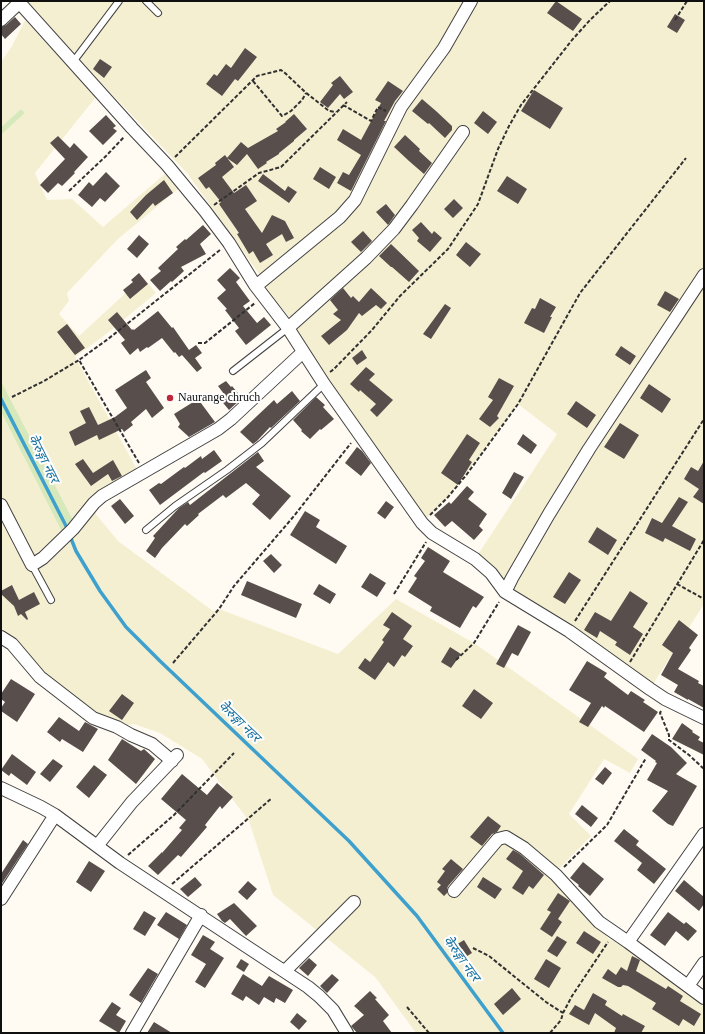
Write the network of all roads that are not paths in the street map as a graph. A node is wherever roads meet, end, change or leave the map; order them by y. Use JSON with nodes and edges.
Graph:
{"nodes":[{"id":1,"x":119,"y":1,"type":"edge"},
{"id":2,"x":146,"y":1,"type":"edge"},
{"id":3,"x":471,"y":1,"type":"edge"},
{"id":4,"x":19,"y":2,"type":"edge"},
{"id":5,"x":158,"y":12,"type":"dead end"},
{"id":6,"x":1,"y":20,"type":"edge"},
{"id":7,"x":73,"y":62,"type":"junction"},
{"id":8,"x":463,"y":132,"type":"dead end"},
{"id":9,"x":704,"y":275,"type":"edge"},
{"id":10,"x":260,"y":291,"type":"junction"},
{"id":11,"x":288,"y":328,"type":"junction"},
{"id":12,"x":304,"y":352,"type":"junction"},
{"id":13,"x":233,"y":371,"type":"dead end"},
{"id":14,"x":322,"y":381,"type":"junction"},
{"id":15,"x":1,"y":505,"type":"edge"},
{"id":16,"x":146,"y":530,"type":"dead end"},
{"id":17,"x":32,"y":565,"type":"junction"},
{"id":18,"x":505,"y":592,"type":"junction"},
{"id":19,"x":51,"y":600,"type":"dead end"},
{"id":20,"x":1,"y":637,"type":"edge"},
{"id":21,"x":704,"y":718,"type":"edge"},
{"id":22,"x":1,"y":788,"type":"edge"},
{"id":23,"x":55,"y":814,"type":"junction"},
{"id":24,"x":704,"y":834,"type":"edge"},
{"id":25,"x":97,"y":846,"type":"junction"},
{"id":26,"x":454,"y":891,"type":"dead end"},
{"id":27,"x":1,"y":900,"type":"edge"},
{"id":28,"x":354,"y":902,"type":"dead end"},
{"id":29,"x":201,"y":915,"type":"junction"},
{"id":30,"x":628,"y":942,"type":"junction"},
{"id":31,"x":704,"y":963,"type":"edge"},
{"id":32,"x":285,"y":971,"type":"junction"},
{"id":33,"x":688,"y":986,"type":"junction"},
{"id":34,"x":704,"y":998,"type":"edge"},
{"id":35,"x":132,"y":1033,"type":"edge"},
{"id":36,"x":347,"y":1033,"type":"edge"}],
"edges":[{"from":1,"to":7,"type":"lane"},
{"from":2,"to":5,"type":"lane"},
{"from":3,"to":10,"type":"street"},
{"from":4,"to":6,"type":"street"},
{"from":4,"to":7,"type":"street"},
{"from":7,"to":10,"type":"street"},
{"from":8,"to":11,"type":"street"},
{"from":9,"to":18,"type":"street"},
{"from":10,"to":11,"type":"street"},
{"from":11,"to":12,"type":"street"},
{"from":11,"to":13,"type":"lane"},
{"from":12,"to":14,"type":"street"},
{"from":12,"to":17,"type":"street"},
{"from":14,"to":16,"type":"lane"},
{"from":14,"to":18,"type":"street"},
{"from":15,"to":17,"type":"street"},
{"from":17,"to":19,"type":"lane"},
{"from":18,"to":21,"type":"street"},
{"from":20,"to":25,"type":"street"},
{"from":22,"to":23,"type":"street"},
{"from":23,"to":25,"type":"street"},
{"from":23,"to":27,"type":"street"},
{"from":24,"to":30,"type":"street"},
{"from":25,"to":29,"type":"street"},
{"from":26,"to":30,"type":"street"},
{"from":28,"to":32,"type":"street"},
{"from":29,"to":32,"type":"street"},
{"from":29,"to":35,"type":"street"},
{"from":30,"to":33,"type":"street"},
{"from":31,"to":33,"type":"street"},
{"from":32,"to":36,"type":"street"},
{"from":33,"to":34,"type":"street"}]}
